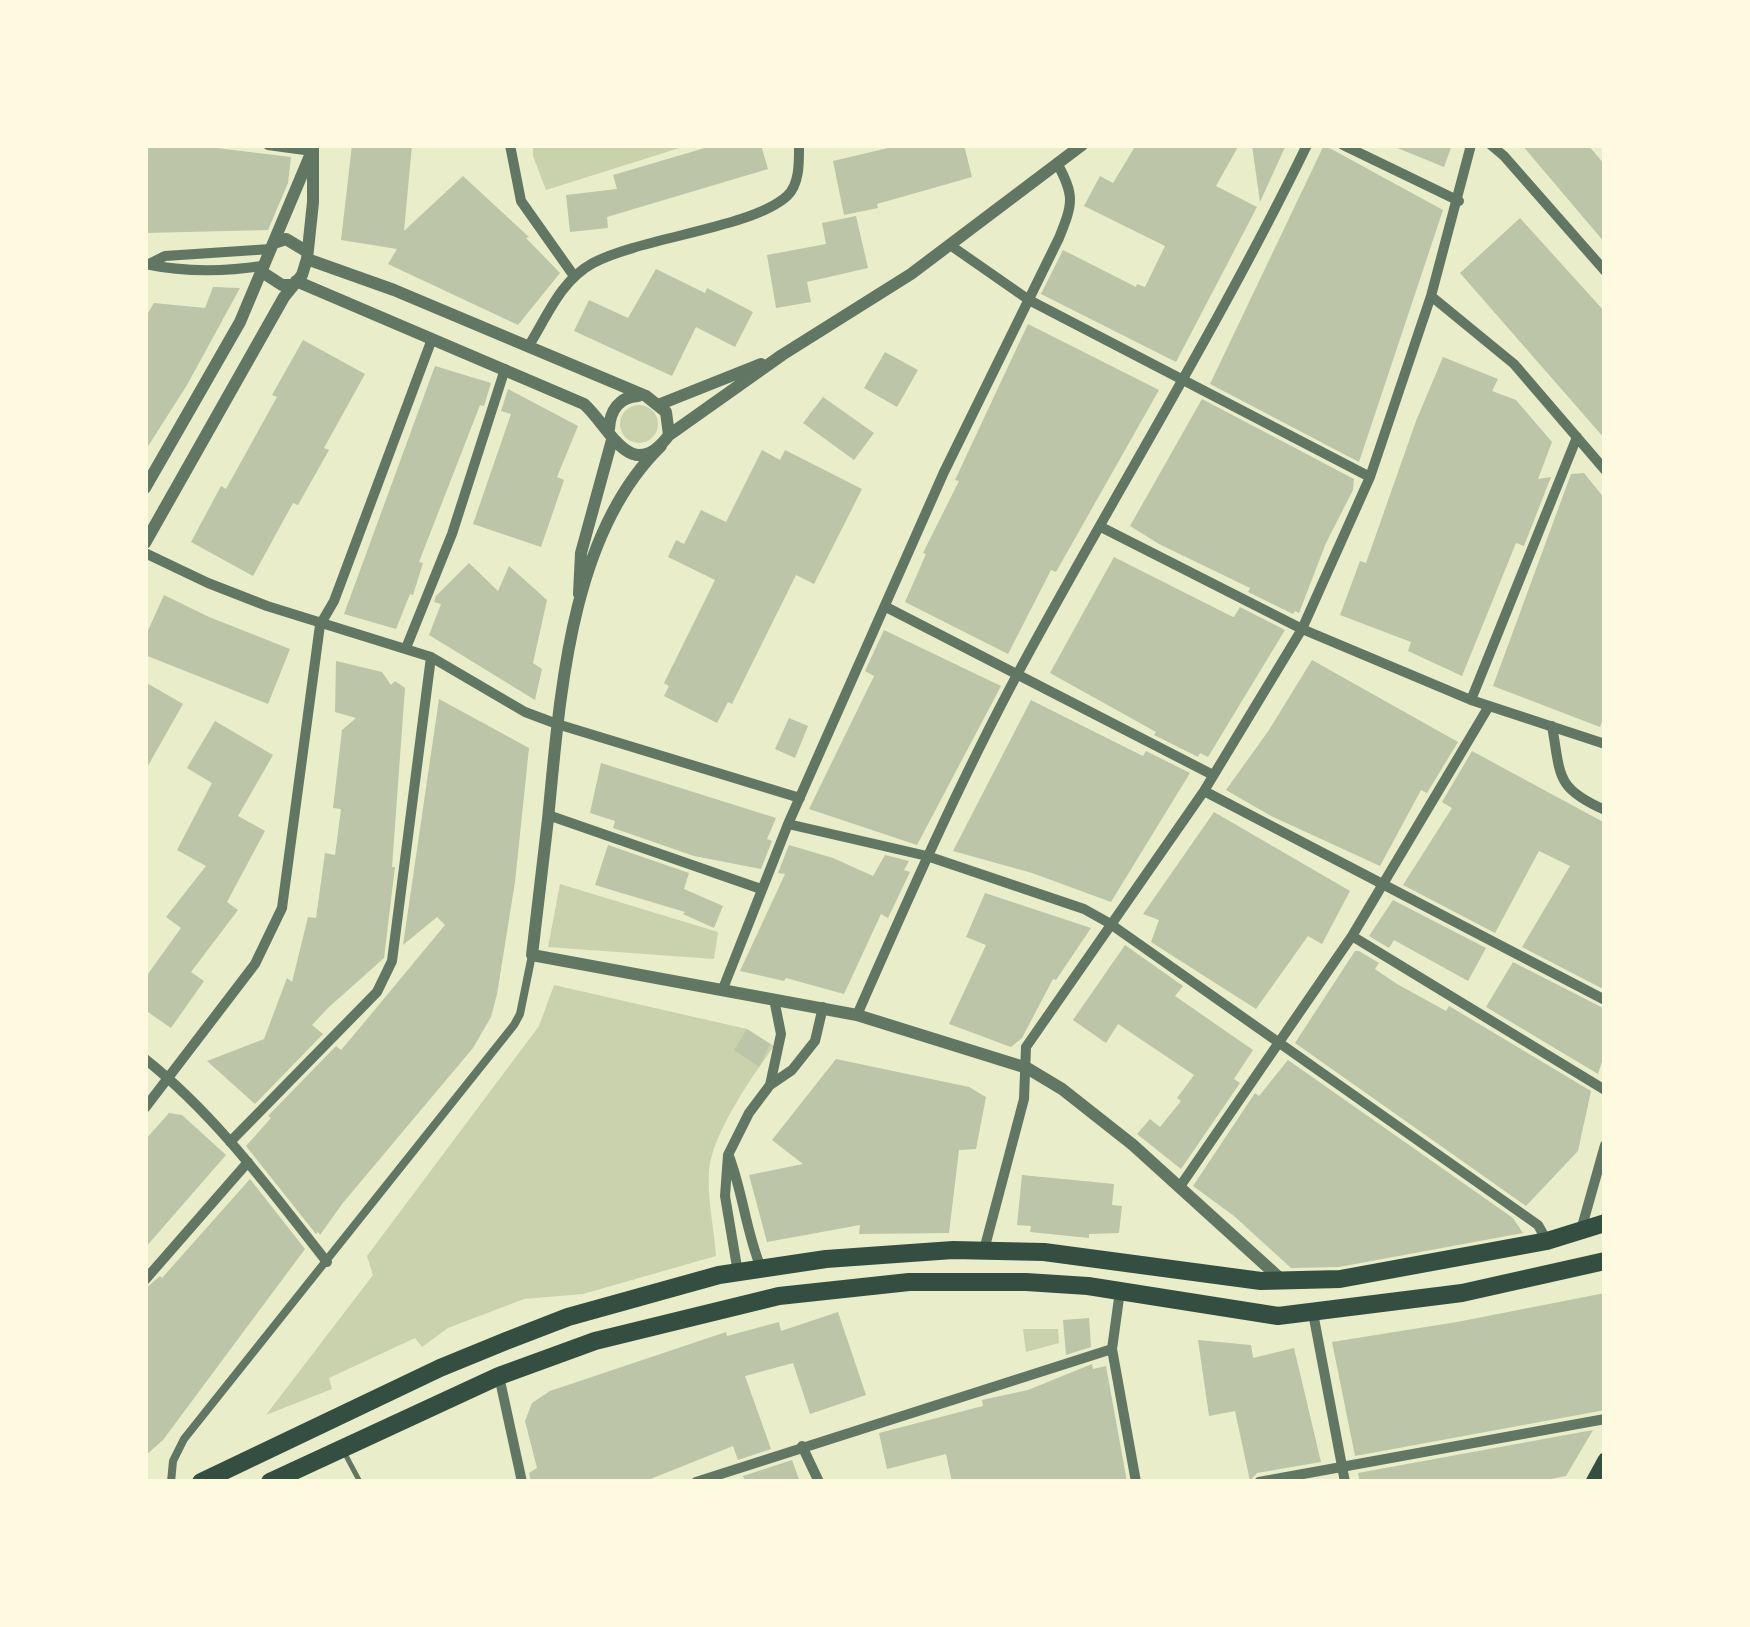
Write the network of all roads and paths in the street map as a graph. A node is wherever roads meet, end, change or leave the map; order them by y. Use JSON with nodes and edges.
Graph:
{"nodes":[{"id":1,"x":268,"y":145,"type":"edge"},
{"id":2,"x":510,"y":145,"type":"edge"},
{"id":3,"x":799,"y":145,"type":"edge"},
{"id":4,"x":1082,"y":145,"type":"edge"},
{"id":5,"x":1306,"y":145,"type":"edge"},
{"id":6,"x":1343,"y":145,"type":"edge"},
{"id":7,"x":1472,"y":145,"type":"edge"},
{"id":8,"x":1491,"y":145,"type":"edge"},
{"id":9,"x":313,"y":148,"type":"edge"},
{"id":10,"x":1057,"y":163,"type":"junction"},
{"id":11,"x":1459,"y":201,"type":"junction"},
{"id":12,"x":950,"y":245,"type":"junction"},
{"id":13,"x":272,"y":246,"type":"junction"},
{"id":14,"x":306,"y":255,"type":"junction"},
{"id":15,"x":146,"y":268,"type":"edge"},
{"id":16,"x":262,"y":269,"type":"junction"},
{"id":17,"x":1605,"y":271,"type":"edge"},
{"id":18,"x":574,"y":276,"type":"junction"},
{"id":19,"x":294,"y":283,"type":"junction"},
{"id":20,"x":1430,"y":296,"type":"junction"},
{"id":21,"x":1029,"y":300,"type":"junction"},
{"id":22,"x":432,"y":339,"type":"junction"},
{"id":23,"x":528,"y":347,"type":"junction"},
{"id":24,"x":782,"y":355,"type":"junction"},
{"id":25,"x":506,"y":369,"type":"junction"},
{"id":26,"x":1184,"y":382,"type":"junction"},
{"id":27,"x":646,"y":396,"type":"junction"},
{"id":28,"x":658,"y":405,"type":"junction"},
{"id":29,"x":610,"y":434,"type":"junction"},
{"id":30,"x":1578,"y":438,"type":"junction"},
{"id":31,"x":665,"y":440,"type":"junction"},
{"id":32,"x":1605,"y":470,"type":"edge"},
{"id":33,"x":1370,"y":477,"type":"junction"},
{"id":34,"x":145,"y":488,"type":"edge"},
{"id":35,"x":1100,"y":527,"type":"junction"},
{"id":36,"x":145,"y":543,"type":"edge"},
{"id":37,"x":145,"y":553,"type":"edge"},
{"id":38,"x":579,"y":601,"type":"junction"},
{"id":39,"x":886,"y":607,"type":"junction"},
{"id":40,"x":320,"y":625,"type":"junction"},
{"id":41,"x":1302,"y":629,"type":"junction"},
{"id":42,"x":406,"y":648,"type":"junction"},
{"id":43,"x":431,"y":657,"type":"junction"},
{"id":44,"x":1018,"y":674,"type":"junction"},
{"id":45,"x":1471,"y":700,"type":"junction"},
{"id":46,"x":1489,"y":706,"type":"junction"},
{"id":47,"x":558,"y":724,"type":"junction"},
{"id":48,"x":1552,"y":726,"type":"junction"},
{"id":49,"x":1605,"y":744,"type":"edge"},
{"id":50,"x":1213,"y":775,"type":"junction"},
{"id":51,"x":1204,"y":791,"type":"junction"},
{"id":52,"x":800,"y":798,"type":"junction"},
{"id":53,"x":1605,"y":810,"type":"edge"},
{"id":54,"x":548,"y":815,"type":"junction"},
{"id":55,"x":788,"y":824,"type":"junction"},
{"id":56,"x":927,"y":856,"type":"junction"},
{"id":57,"x":1381,"y":886,"type":"junction"},
{"id":58,"x":761,"y":889,"type":"junction"},
{"id":59,"x":1109,"y":923,"type":"junction"},
{"id":60,"x":1352,"y":936,"type":"junction"},
{"id":61,"x":532,"y":955,"type":"junction"},
{"id":62,"x":722,"y":991,"type":"junction"},
{"id":63,"x":774,"y":1000,"type":"junction"},
{"id":64,"x":1605,"y":1000,"type":"edge"},
{"id":65,"x":823,"y":1007,"type":"junction"},
{"id":66,"x":857,"y":1015,"type":"junction"},
{"id":67,"x":1278,"y":1042,"type":"junction"},
{"id":68,"x":145,"y":1059,"type":"edge"},
{"id":69,"x":1027,"y":1068,"type":"junction"},
{"id":70,"x":169,"y":1078,"type":"junction"},
{"id":71,"x":770,"y":1086,"type":"junction"},
{"id":72,"x":1605,"y":1090,"type":"edge"},
{"id":73,"x":145,"y":1108,"type":"edge"},
{"id":74,"x":230,"y":1142,"type":"junction"},
{"id":75,"x":1605,"y":1144,"type":"edge"},
{"id":76,"x":728,"y":1155,"type":"junction"},
{"id":77,"x":248,"y":1162,"type":"junction"},
{"id":78,"x":1181,"y":1185,"type":"junction"},
{"id":79,"x":1605,"y":1223,"type":"edge"},
{"id":80,"x":1580,"y":1231,"type":"junction"},
{"id":81,"x":1548,"y":1241,"type":"junction"},
{"id":82,"x":984,"y":1250,"type":"junction"},
{"id":83,"x":1605,"y":1261,"type":"edge"},
{"id":84,"x":327,"y":1262,"type":"junction"},
{"id":85,"x":761,"y":1268,"type":"junction"},
{"id":86,"x":738,"y":1272,"type":"junction"},
{"id":87,"x":145,"y":1280,"type":"edge"},
{"id":88,"x":1284,"y":1282,"type":"junction"},
{"id":89,"x":1120,"y":1291,"type":"junction"},
{"id":90,"x":779,"y":1296,"type":"junction"},
{"id":91,"x":1313,"y":1314,"type":"junction"},
{"id":92,"x":1112,"y":1349,"type":"junction"},
{"id":93,"x":499,"y":1376,"type":"junction"},
{"id":94,"x":1605,"y":1419,"type":"edge"},
{"id":95,"x":802,"y":1446,"type":"junction"},
{"id":96,"x":342,"y":1449,"type":"junction"},
{"id":97,"x":1605,"y":1460,"type":"edge"},
{"id":98,"x":1342,"y":1467,"type":"junction"},
{"id":99,"x":274,"y":1481,"type":"edge"},
{"id":100,"x":171,"y":1482,"type":"edge"},
{"id":101,"x":201,"y":1482,"type":"edge"},
{"id":102,"x":360,"y":1482,"type":"edge"},
{"id":103,"x":522,"y":1482,"type":"edge"},
{"id":104,"x":696,"y":1482,"type":"edge"},
{"id":105,"x":818,"y":1482,"type":"edge"},
{"id":106,"x":1136,"y":1482,"type":"edge"},
{"id":107,"x":1259,"y":1482,"type":"edge"},
{"id":108,"x":1345,"y":1482,"type":"edge"},
{"id":109,"x":1593,"y":1482,"type":"edge"}],
"edges":[{"from":1,"to":9,"type":"street"},
{"from":2,"to":18,"type":"street"},
{"from":3,"to":18,"type":"street"},
{"from":4,"to":10,"type":"street"},
{"from":5,"to":26,"type":"street"},
{"from":6,"to":11,"type":"street"},
{"from":7,"to":11,"type":"street"},
{"from":8,"to":17,"type":"street"},
{"from":9,"to":13,"type":"street"},
{"from":9,"to":14,"type":"street"},
{"from":10,"to":12,"type":"street"},
{"from":10,"to":21,"type":"street"},
{"from":11,"to":20,"type":"street"},
{"from":12,"to":21,"type":"street"},
{"from":12,"to":24,"type":"street"},
{"from":13,"to":14,"type":"street"},
{"from":13,"to":15,"type":"street"},
{"from":13,"to":16,"type":"street"},
{"from":14,"to":19,"type":"street"},
{"from":14,"to":23,"type":"street"},
{"from":15,"to":16,"type":"street"},
{"from":16,"to":19,"type":"street"},
{"from":16,"to":34,"type":"street"},
{"from":18,"to":23,"type":"street"},
{"from":19,"to":22,"type":"street"},
{"from":19,"to":36,"type":"street"},
{"from":20,"to":30,"type":"street"},
{"from":20,"to":33,"type":"street"},
{"from":21,"to":26,"type":"street"},
{"from":21,"to":39,"type":"street"},
{"from":22,"to":25,"type":"street"},
{"from":22,"to":40,"type":"street"},
{"from":23,"to":27,"type":"street"},
{"from":24,"to":28,"type":"street"},
{"from":24,"to":31,"type":"street"},
{"from":25,"to":29,"type":"street"},
{"from":25,"to":42,"type":"street"},
{"from":26,"to":33,"type":"street"},
{"from":26,"to":35,"type":"street"},
{"from":27,"to":28,"type":"street"},
{"from":27,"to":29,"type":"street"},
{"from":28,"to":31,"type":"street"},
{"from":29,"to":31,"type":"street"},
{"from":29,"to":38,"type":"street"},
{"from":30,"to":32,"type":"street"},
{"from":30,"to":45,"type":"street"},
{"from":31,"to":38,"type":"street"},
{"from":33,"to":41,"type":"street"},
{"from":35,"to":41,"type":"street"},
{"from":35,"to":44,"type":"street"},
{"from":37,"to":40,"type":"street"},
{"from":38,"to":47,"type":"street"},
{"from":39,"to":44,"type":"street"},
{"from":39,"to":52,"type":"street"},
{"from":40,"to":42,"type":"street"},
{"from":40,"to":70,"type":"street"},
{"from":41,"to":45,"type":"street"},
{"from":41,"to":50,"type":"street"},
{"from":42,"to":43,"type":"street"},
{"from":43,"to":47,"type":"street"},
{"from":43,"to":74,"type":"street"},
{"from":44,"to":50,"type":"street"},
{"from":44,"to":56,"type":"street"},
{"from":45,"to":46,"type":"street"},
{"from":46,"to":48,"type":"street"},
{"from":46,"to":57,"type":"street"},
{"from":47,"to":52,"type":"street"},
{"from":47,"to":54,"type":"street"},
{"from":48,"to":49,"type":"street"},
{"from":48,"to":53,"type":"street"},
{"from":50,"to":51,"type":"street"},
{"from":51,"to":57,"type":"street"},
{"from":51,"to":59,"type":"street"},
{"from":52,"to":55,"type":"street"},
{"from":54,"to":58,"type":"street"},
{"from":54,"to":61,"type":"street"},
{"from":55,"to":56,"type":"street"},
{"from":55,"to":58,"type":"street"},
{"from":56,"to":59,"type":"street"},
{"from":56,"to":66,"type":"street"},
{"from":57,"to":60,"type":"street"},
{"from":57,"to":64,"type":"street"},
{"from":58,"to":62,"type":"street"},
{"from":59,"to":67,"type":"street"},
{"from":59,"to":69,"type":"street"},
{"from":60,"to":67,"type":"street"},
{"from":60,"to":72,"type":"street"},
{"from":61,"to":62,"type":"street"},
{"from":61,"to":84,"type":"street"},
{"from":62,"to":63,"type":"street"},
{"from":63,"to":65,"type":"street"},
{"from":63,"to":71,"type":"street"},
{"from":65,"to":66,"type":"street"},
{"from":65,"to":71,"type":"street"},
{"from":66,"to":69,"type":"street"},
{"from":67,"to":78,"type":"street"},
{"from":67,"to":81,"type":"street"},
{"from":68,"to":70,"type":"street"},
{"from":69,"to":78,"type":"street"},
{"from":69,"to":82,"type":"street"},
{"from":70,"to":73,"type":"street"},
{"from":70,"to":74,"type":"street"},
{"from":71,"to":76,"type":"street"},
{"from":74,"to":77,"type":"street"},
{"from":75,"to":80,"type":"street"},
{"from":76,"to":85,"type":"street"},
{"from":76,"to":86,"type":"street"},
{"from":77,"to":84,"type":"street"},
{"from":77,"to":87,"type":"street"},
{"from":78,"to":88,"type":"street"},
{"from":79,"to":80,"type":"main road"},
{"from":80,"to":81,"type":"main road"},
{"from":81,"to":88,"type":"main road"},
{"from":82,"to":85,"type":"main road"},
{"from":82,"to":88,"type":"main road"},
{"from":83,"to":91,"type":"main road"},
{"from":84,"to":100,"type":"street"},
{"from":85,"to":86,"type":"main road"},
{"from":85,"to":90,"type":"main road"},
{"from":86,"to":101,"type":"main road"},
{"from":89,"to":90,"type":"main road"},
{"from":89,"to":91,"type":"main road"},
{"from":89,"to":92,"type":"street"},
{"from":90,"to":93,"type":"main road"},
{"from":91,"to":98,"type":"street"},
{"from":92,"to":95,"type":"street"},
{"from":92,"to":106,"type":"street"},
{"from":93,"to":96,"type":"main road"},
{"from":93,"to":103,"type":"street"},
{"from":94,"to":98,"type":"street"},
{"from":95,"to":104,"type":"street"},
{"from":95,"to":105,"type":"street"},
{"from":96,"to":99,"type":"main road"},
{"from":96,"to":102,"type":"lane"},
{"from":97,"to":109,"type":"main road"},
{"from":98,"to":107,"type":"street"},
{"from":98,"to":108,"type":"street"}]}
